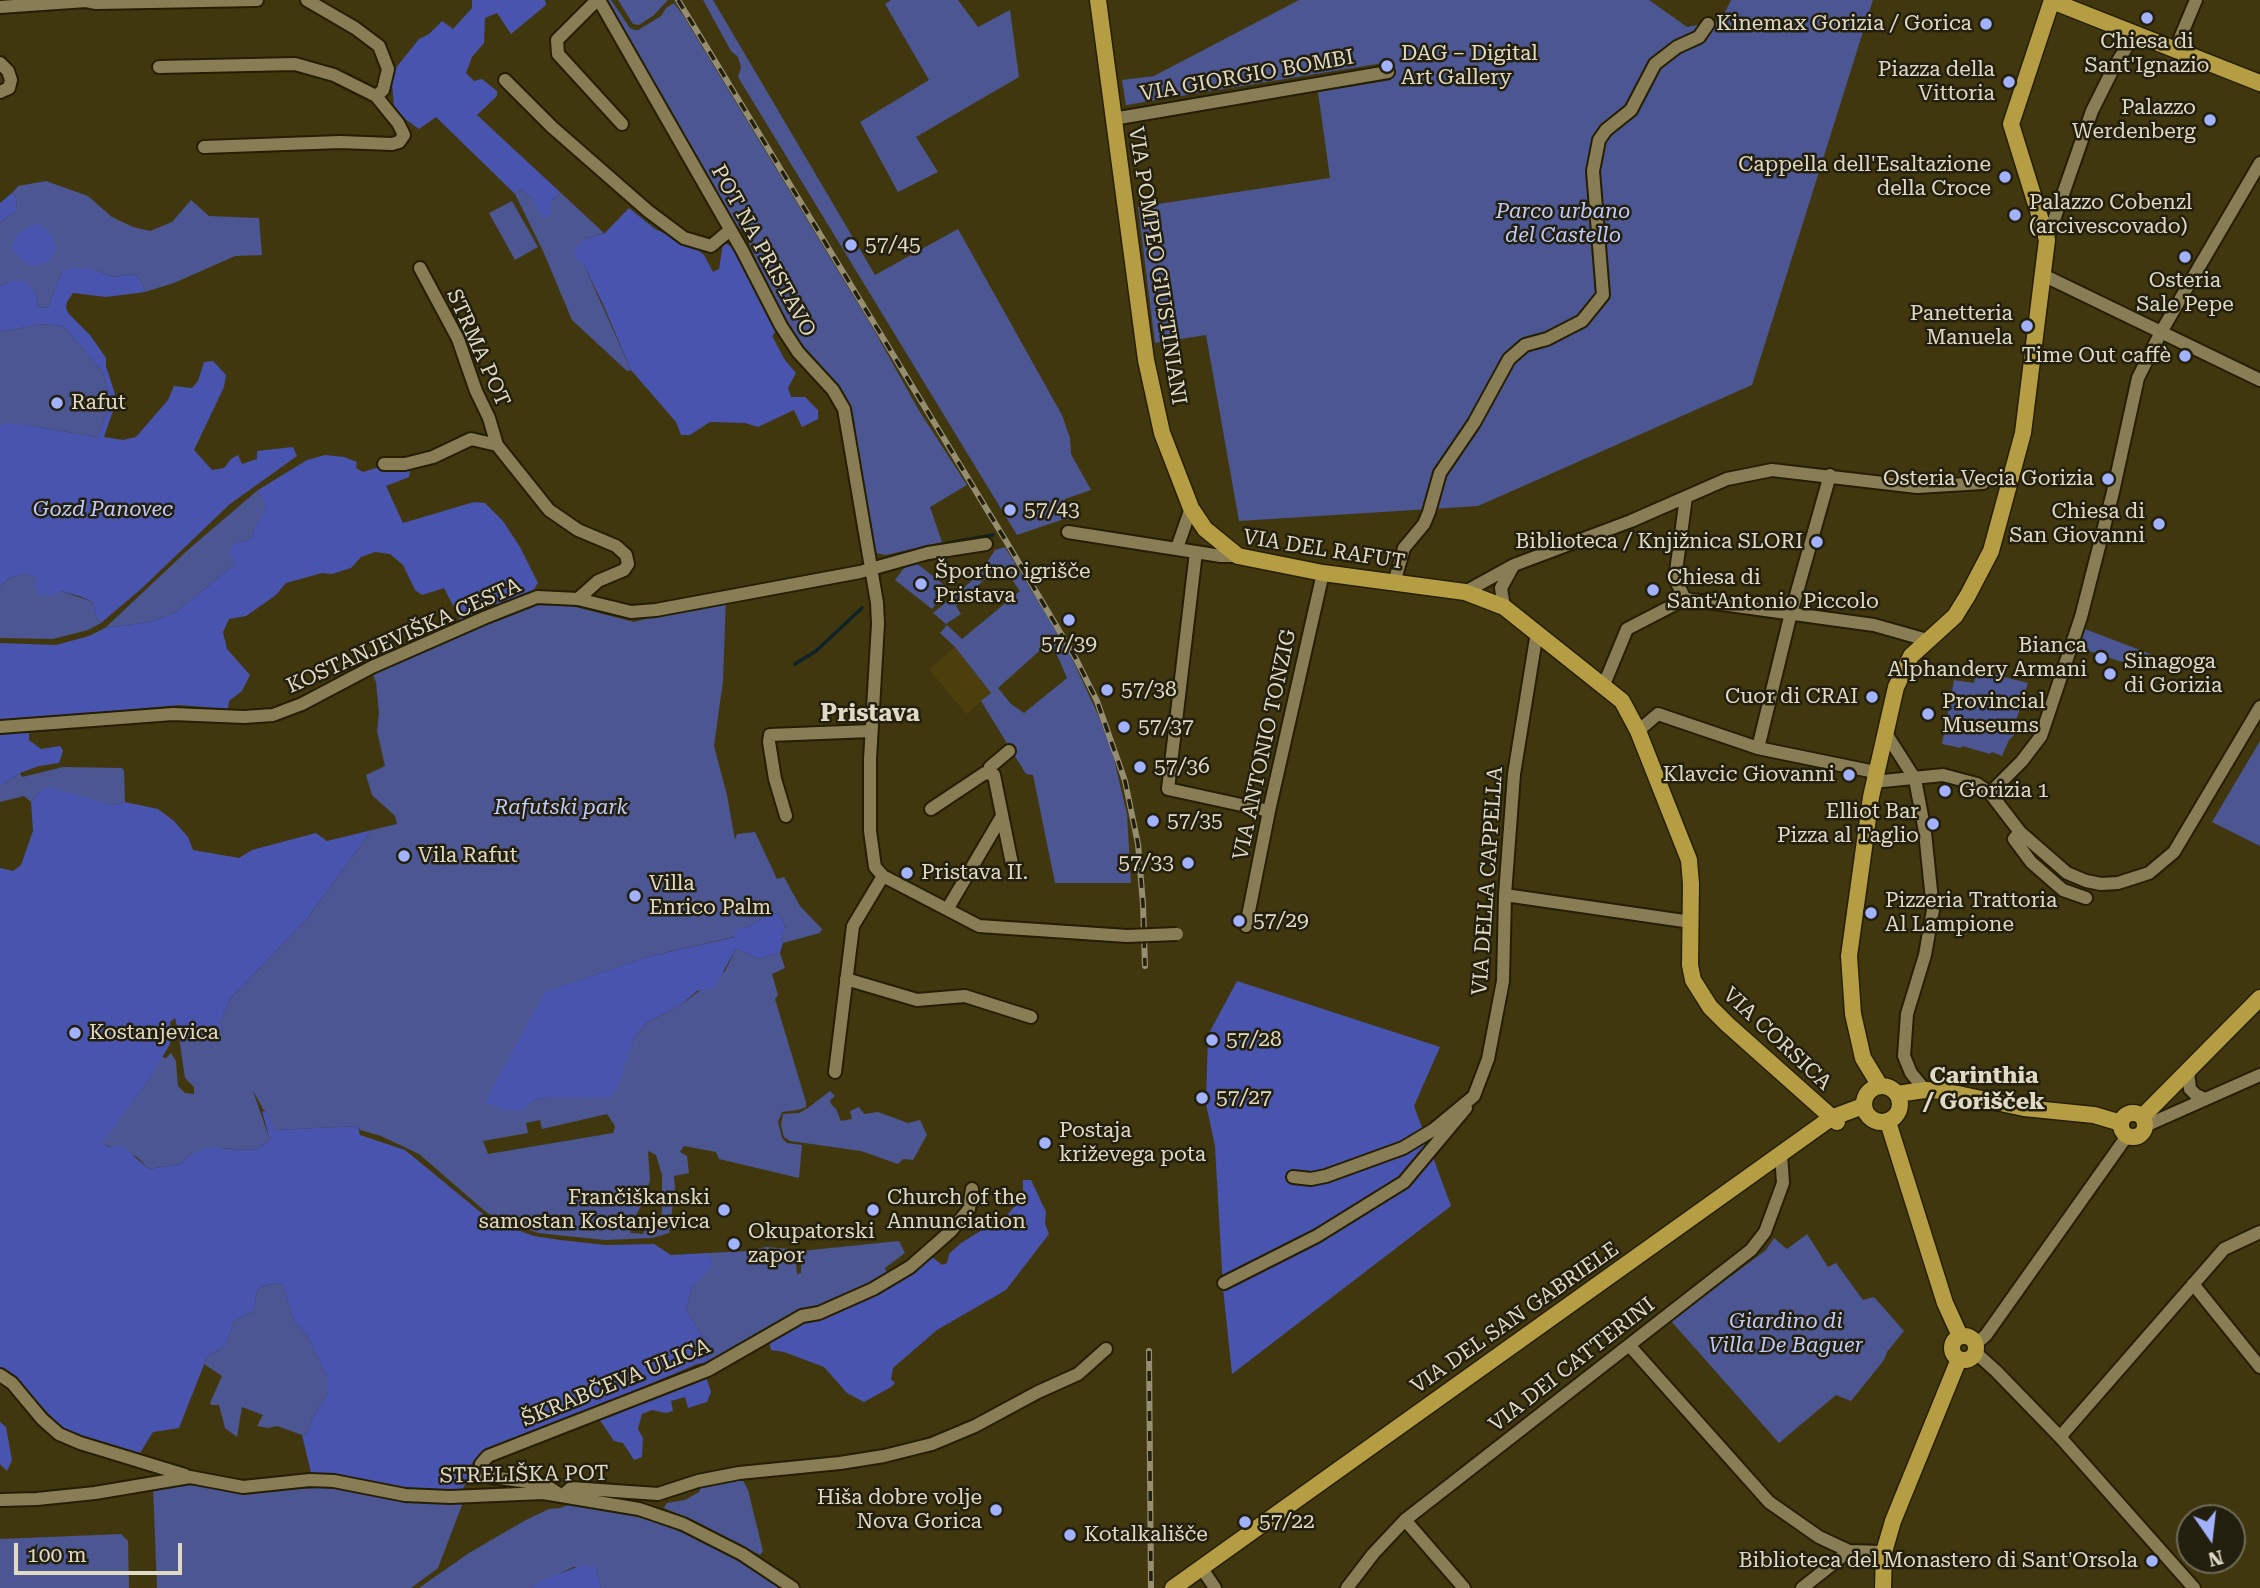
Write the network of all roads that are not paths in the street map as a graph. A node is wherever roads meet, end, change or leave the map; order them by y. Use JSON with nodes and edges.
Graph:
{"nodes":[{"id":1,"x":85,"y":0,"type":"edge"},
{"id":2,"x":257,"y":0,"type":"edge"},
{"id":3,"x":307,"y":0,"type":"edge"},
{"id":4,"x":598,"y":0,"type":"edge"},
{"id":5,"x":1098,"y":0,"type":"edge"},
{"id":6,"x":2196,"y":0,"type":"edge"},
{"id":7,"x":2052,"y":1,"type":"edge"},
{"id":8,"x":0,"y":7,"type":"edge"},
{"id":9,"x":1708,"y":24,"type":"dead end"},
{"id":10,"x":2135,"y":34,"type":"junction"},
{"id":11,"x":2175,"y":50,"type":"junction"},
{"id":12,"x":0,"y":63,"type":"edge"},
{"id":13,"x":159,"y":67,"type":"dead end"},
{"id":14,"x":1388,"y":72,"type":"dead end"},
{"id":15,"x":506,"y":80,"type":"dead end"},
{"id":16,"x":2260,"y":83,"type":"edge"},
{"id":17,"x":0,"y":92,"type":"edge"},
{"id":18,"x":376,"y":96,"type":"junction"},
{"id":19,"x":1113,"y":119,"type":"junction"},
{"id":20,"x":622,"y":124,"type":"dead end"},
{"id":21,"x":204,"y":147,"type":"dead end"},
{"id":22,"x":2260,"y":163,"type":"edge"},
{"id":23,"x":730,"y":230,"type":"junction"},
{"id":24,"x":2047,"y":240,"type":"junction"},
{"id":25,"x":420,"y":268,"type":"dead end"},
{"id":26,"x":2043,"y":275,"type":"junction"},
{"id":27,"x":2161,"y":332,"type":"junction"},
{"id":28,"x":2260,"y":380,"type":"edge"},
{"id":29,"x":496,"y":445,"type":"junction"},
{"id":30,"x":384,"y":464,"type":"dead end"},
{"id":31,"x":1830,"y":475,"type":"junction"},
{"id":32,"x":1983,"y":483,"type":"tunnel mouth"},
{"id":33,"x":1686,"y":497,"type":"junction"},
{"id":34,"x":1191,"y":508,"type":"junction"},
{"id":35,"x":1068,"y":532,"type":"dead end"},
{"id":36,"x":986,"y":544,"type":"dead end"},
{"id":37,"x":1177,"y":548,"type":"junction"},
{"id":38,"x":1196,"y":552,"type":"junction"},
{"id":39,"x":1238,"y":556,"type":"junction"},
{"id":40,"x":1514,"y":565,"type":"junction"},
{"id":41,"x":870,"y":569,"type":"junction"},
{"id":42,"x":1323,"y":573,"type":"junction"},
{"id":43,"x":1394,"y":583,"type":"junction"},
{"id":44,"x":1465,"y":592,"type":"junction"},
{"id":45,"x":578,"y":599,"type":"junction"},
{"id":46,"x":1685,"y":599,"type":"junction"},
{"id":47,"x":1504,"y":607,"type":"junction"},
{"id":48,"x":1791,"y":613,"type":"junction"},
{"id":49,"x":1537,"y":632,"type":"junction"},
{"id":50,"x":1927,"y":640,"type":"junction"},
{"id":51,"x":1603,"y":687,"type":"junction"},
{"id":52,"x":1622,"y":701,"type":"joint"},
{"id":53,"x":2260,"y":707,"type":"edge"},
{"id":54,"x":0,"y":727,"type":"edge"},
{"id":55,"x":871,"y":731,"type":"junction"},
{"id":56,"x":1638,"y":731,"type":"junction"},
{"id":57,"x":1885,"y":732,"type":"junction"},
{"id":58,"x":1758,"y":748,"type":"junction"},
{"id":59,"x":1009,"y":751,"type":"dead end"},
{"id":60,"x":990,"y":774,"type":"junction"},
{"id":61,"x":1874,"y":777,"type":"junction"},
{"id":62,"x":1915,"y":779,"type":"junction"},
{"id":63,"x":1990,"y":793,"type":"junction"},
{"id":64,"x":931,"y":809,"type":"dead end"},
{"id":65,"x":1269,"y":811,"type":"junction"},
{"id":66,"x":786,"y":816,"type":"dead end"},
{"id":67,"x":1002,"y":816,"type":"junction"},
{"id":68,"x":2020,"y":832,"type":"junction"},
{"id":69,"x":1012,"y":864,"type":"dead end"},
{"id":70,"x":883,"y":876,"type":"junction"},
{"id":71,"x":1505,"y":895,"type":"junction"},
{"id":72,"x":2086,"y":898,"type":"dead end"},
{"id":73,"x":948,"y":908,"type":"junction"},
{"id":74,"x":1691,"y":922,"type":"junction"},
{"id":75,"x":1246,"y":926,"type":"dead end"},
{"id":76,"x":1177,"y":934,"type":"dead end"},
{"id":77,"x":846,"y":979,"type":"junction"},
{"id":78,"x":2260,"y":998,"type":"edge"},
{"id":79,"x":1031,"y":1017,"type":"dead end"},
{"id":80,"x":2188,"y":1071,"type":"junction"},
{"id":81,"x":835,"y":1072,"type":"dead end"},
{"id":82,"x":2260,"y":1075,"type":"edge"},
{"id":83,"x":1880,"y":1086,"type":"junction"},
{"id":84,"x":1925,"y":1090,"type":"junction"},
{"id":85,"x":1897,"y":1094,"type":"junction"},
{"id":86,"x":1474,"y":1096,"type":"junction"},
{"id":87,"x":2205,"y":1099,"type":"junction"},
{"id":88,"x":1864,"y":1109,"type":"junction"},
{"id":89,"x":1834,"y":1120,"type":"junction"},
{"id":90,"x":2144,"y":1121,"type":"junction"},
{"id":91,"x":1888,"y":1122,"type":"junction"},
{"id":92,"x":2124,"y":1130,"type":"junction"},
{"id":93,"x":1781,"y":1154,"type":"junction"},
{"id":94,"x":1293,"y":1177,"type":"dead end"},
{"id":95,"x":972,"y":1189,"type":"dead end"},
{"id":96,"x":2260,"y":1232,"type":"edge"},
{"id":97,"x":1224,"y":1283,"type":"dead end"},
{"id":98,"x":2193,"y":1284,"type":"junction"},
{"id":99,"x":1960,"y":1336,"type":"junction"},
{"id":100,"x":1629,"y":1345,"type":"junction"},
{"id":101,"x":1976,"y":1348,"type":"junction"},
{"id":102,"x":1106,"y":1349,"type":"dead end"},
{"id":103,"x":1959,"y":1359,"type":"junction"},
{"id":104,"x":2260,"y":1367,"type":"edge"},
{"id":105,"x":0,"y":1375,"type":"edge"},
{"id":106,"x":2060,"y":1437,"type":"junction"},
{"id":107,"x":190,"y":1477,"type":"junction"},
{"id":108,"x":562,"y":1496,"type":"junction"},
{"id":109,"x":0,"y":1500,"type":"edge"},
{"id":110,"x":1405,"y":1520,"type":"junction"},
{"id":111,"x":1849,"y":1551,"type":"junction"},
{"id":112,"x":1884,"y":1552,"type":"junction"},
{"id":113,"x":1201,"y":1567,"type":"junction"},
{"id":114,"x":793,"y":1588,"type":"edge"},
{"id":115,"x":1172,"y":1588,"type":"edge"},
{"id":116,"x":1215,"y":1588,"type":"edge"},
{"id":117,"x":1347,"y":1588,"type":"edge"},
{"id":118,"x":1464,"y":1588,"type":"edge"},
{"id":119,"x":1802,"y":1588,"type":"edge"},
{"id":120,"x":1883,"y":1588,"type":"edge"},
{"id":121,"x":2194,"y":1588,"type":"edge"}],
"edges":[{"from":1,"to":2,"type":"street"},
{"from":1,"to":8,"type":"street"},
{"from":3,"to":18,"type":"street"},
{"from":4,"to":20,"type":"street"},
{"from":4,"to":23,"type":"street","name":"POT NA PRISTAVO"},
{"from":5,"to":19,"type":"main road","name":"VIA POMPEO GIUSTINIANI"},
{"from":6,"to":11,"type":"street"},
{"from":7,"to":10,"type":"main road"},
{"from":7,"to":24,"type":"main road"},
{"from":9,"to":43,"type":"street"},
{"from":10,"to":11,"type":"main road"},
{"from":10,"to":24,"type":"street"},
{"from":11,"to":16,"type":"main road"},
{"from":12,"to":17,"type":"street"},
{"from":13,"to":18,"type":"street"},
{"from":14,"to":19,"type":"street","name":"VIA GIORGIO BOMBI"},
{"from":15,"to":23,"type":"street"},
{"from":18,"to":21,"type":"street"},
{"from":19,"to":34,"type":"main road","name":"VIA POMPEO GIUSTINIANI"},
{"from":22,"to":27,"type":"street"},
{"from":23,"to":41,"type":"street","name":"POT NA PRISTAVO"},
{"from":24,"to":26,"type":"main road"},
{"from":25,"to":29,"type":"street","name":"STRMA POT"},
{"from":26,"to":27,"type":"street"},
{"from":26,"to":50,"type":"main road"},
{"from":27,"to":28,"type":"street"},
{"from":27,"to":63,"type":"street"},
{"from":29,"to":30,"type":"street"},
{"from":29,"to":45,"type":"street","name":"STRMA POT"},
{"from":31,"to":32,"type":"street"},
{"from":31,"to":33,"type":"street"},
{"from":31,"to":48,"type":"street"},
{"from":33,"to":40,"type":"street"},
{"from":33,"to":46,"type":"street"},
{"from":34,"to":37,"type":"street"},
{"from":34,"to":39,"type":"main road","name":"VIA POMPEO GIUSTINIANI"},
{"from":35,"to":37,"type":"street","name":"VIA DEL RAFUT"},
{"from":36,"to":41,"type":"street","name":"KOSTANJEVIŠKA CESTA"},
{"from":37,"to":38,"type":"street","name":"VIA DEL RAFUT"},
{"from":38,"to":39,"type":"street","name":"VIA DEL RAFUT"},
{"from":38,"to":65,"type":"street"},
{"from":39,"to":42,"type":"main road","name":"VIA DEL RAFUT"},
{"from":40,"to":44,"type":"street"},
{"from":40,"to":47,"type":"street"},
{"from":41,"to":45,"type":"street","name":"KOSTANJEVIŠKA CESTA"},
{"from":41,"to":55,"type":"street","name":"POT NA PRISTAVO"},
{"from":42,"to":43,"type":"main road","name":"VIA DEL RAFUT"},
{"from":42,"to":65,"type":"street","name":"VIA ANTONIO TONZIG"},
{"from":43,"to":44,"type":"main road","name":"VIA DEL RAFUT"},
{"from":44,"to":47,"type":"main road","name":"VIA DEL RAFUT"},
{"from":45,"to":54,"type":"street","name":"KOSTANJEVIŠKA CESTA"},
{"from":46,"to":48,"type":"street"},
{"from":46,"to":51,"type":"street"},
{"from":47,"to":49,"type":"main road","name":"VIA DEL RAFUT"},
{"from":48,"to":50,"type":"street"},
{"from":48,"to":58,"type":"street"},
{"from":49,"to":51,"type":"main road","name":"VIA DEL RAFUT"},
{"from":49,"to":71,"type":"street","name":"VIA DELLA CAPPELLA"},
{"from":50,"to":57,"type":"main road"},
{"from":51,"to":52,"type":"main road","name":"VIA DEL RAFUT"},
{"from":52,"to":56,"type":"main road","name":"VIA CORSICA"},
{"from":53,"to":68,"type":"street"},
{"from":55,"to":66,"type":"street"},
{"from":55,"to":70,"type":"street","name":"POT NA PRISTAVO"},
{"from":56,"to":58,"type":"street"},
{"from":56,"to":74,"type":"main road","name":"VIA CORSICA"},
{"from":57,"to":61,"type":"main road"},
{"from":57,"to":62,"type":"street"},
{"from":58,"to":61,"type":"street"},
{"from":59,"to":60,"type":"street"},
{"from":60,"to":64,"type":"street"},
{"from":60,"to":67,"type":"street"},
{"from":61,"to":62,"type":"street"},
{"from":61,"to":83,"type":"main road"},
{"from":62,"to":63,"type":"street"},
{"from":62,"to":84,"type":"street"},
{"from":63,"to":68,"type":"street"},
{"from":65,"to":75,"type":"street","name":"VIA ANTONIO TONZIG"},
{"from":67,"to":69,"type":"street"},
{"from":67,"to":73,"type":"street"},
{"from":68,"to":72,"type":"street"},
{"from":70,"to":73,"type":"street"},
{"from":70,"to":77,"type":"street"},
{"from":71,"to":74,"type":"street"},
{"from":71,"to":86,"type":"street","name":"VIA DELLA CAPPELLA"},
{"from":73,"to":76,"type":"street","bridge":true},
{"from":74,"to":89,"type":"main road","name":"VIA CORSICA"},
{"from":77,"to":79,"type":"street"},
{"from":77,"to":81,"type":"street"},
{"from":78,"to":80,"type":"main road"},
{"from":80,"to":87,"type":"street"},
{"from":80,"to":90,"type":"main road"},
{"from":82,"to":87,"type":"street"},
{"from":83,"to":85,"type":"main road"},
{"from":83,"to":88,"type":"main road"},
{"from":84,"to":85,"type":"main road"},
{"from":84,"to":92,"type":"main road"},
{"from":85,"to":91,"type":"main road"},
{"from":86,"to":94,"type":"street","name":"VIA DELLA CAPPELLA"},
{"from":86,"to":97,"type":"street"},
{"from":87,"to":90,"type":"street"},
{"from":88,"to":89,"type":"main road","name":"VIA DEL SAN GABRIELE"},
{"from":88,"to":91,"type":"main road"},
{"from":89,"to":93,"type":"main road","name":"VIA DEL SAN GABRIELE"},
{"from":90,"to":92,"type":"main road"},
{"from":91,"to":99,"type":"main road"},
{"from":92,"to":101,"type":"street"},
{"from":93,"to":100,"type":"street","name":"VIA DEI CATTERINI"},
{"from":93,"to":113,"type":"main road","name":"VIA DEL SAN GABRIELE"},
{"from":95,"to":108,"type":"street","name":"ŠKRABČEVA ULICA"},
{"from":96,"to":98,"type":"street"},
{"from":98,"to":104,"type":"street"},
{"from":98,"to":106,"type":"street"},
{"from":99,"to":101,"type":"main road"},
{"from":99,"to":103,"type":"main road"},
{"from":100,"to":110,"type":"street","name":"VIA DEI CATTERINI"},
{"from":100,"to":111,"type":"street"},
{"from":101,"to":103,"type":"main road"},
{"from":101,"to":106,"type":"street"},
{"from":102,"to":108,"type":"street","name":"STRELIŠKA POT"},
{"from":103,"to":112,"type":"main road"},
{"from":105,"to":107,"type":"street"},
{"from":106,"to":121,"type":"street"},
{"from":107,"to":108,"type":"street","name":"STRELIŠKA POT"},
{"from":107,"to":109,"type":"street","name":"STRELIŠKA POT"},
{"from":108,"to":114,"type":"street"},
{"from":110,"to":117,"type":"street","name":"VIA DEI CATTERINI"},
{"from":110,"to":118,"type":"street"},
{"from":111,"to":112,"type":"street"},
{"from":111,"to":119,"type":"street"},
{"from":112,"to":120,"type":"main road"},
{"from":113,"to":115,"type":"main road","name":"VIA DEL SAN GABRIELE"},
{"from":113,"to":116,"type":"street"}]}
